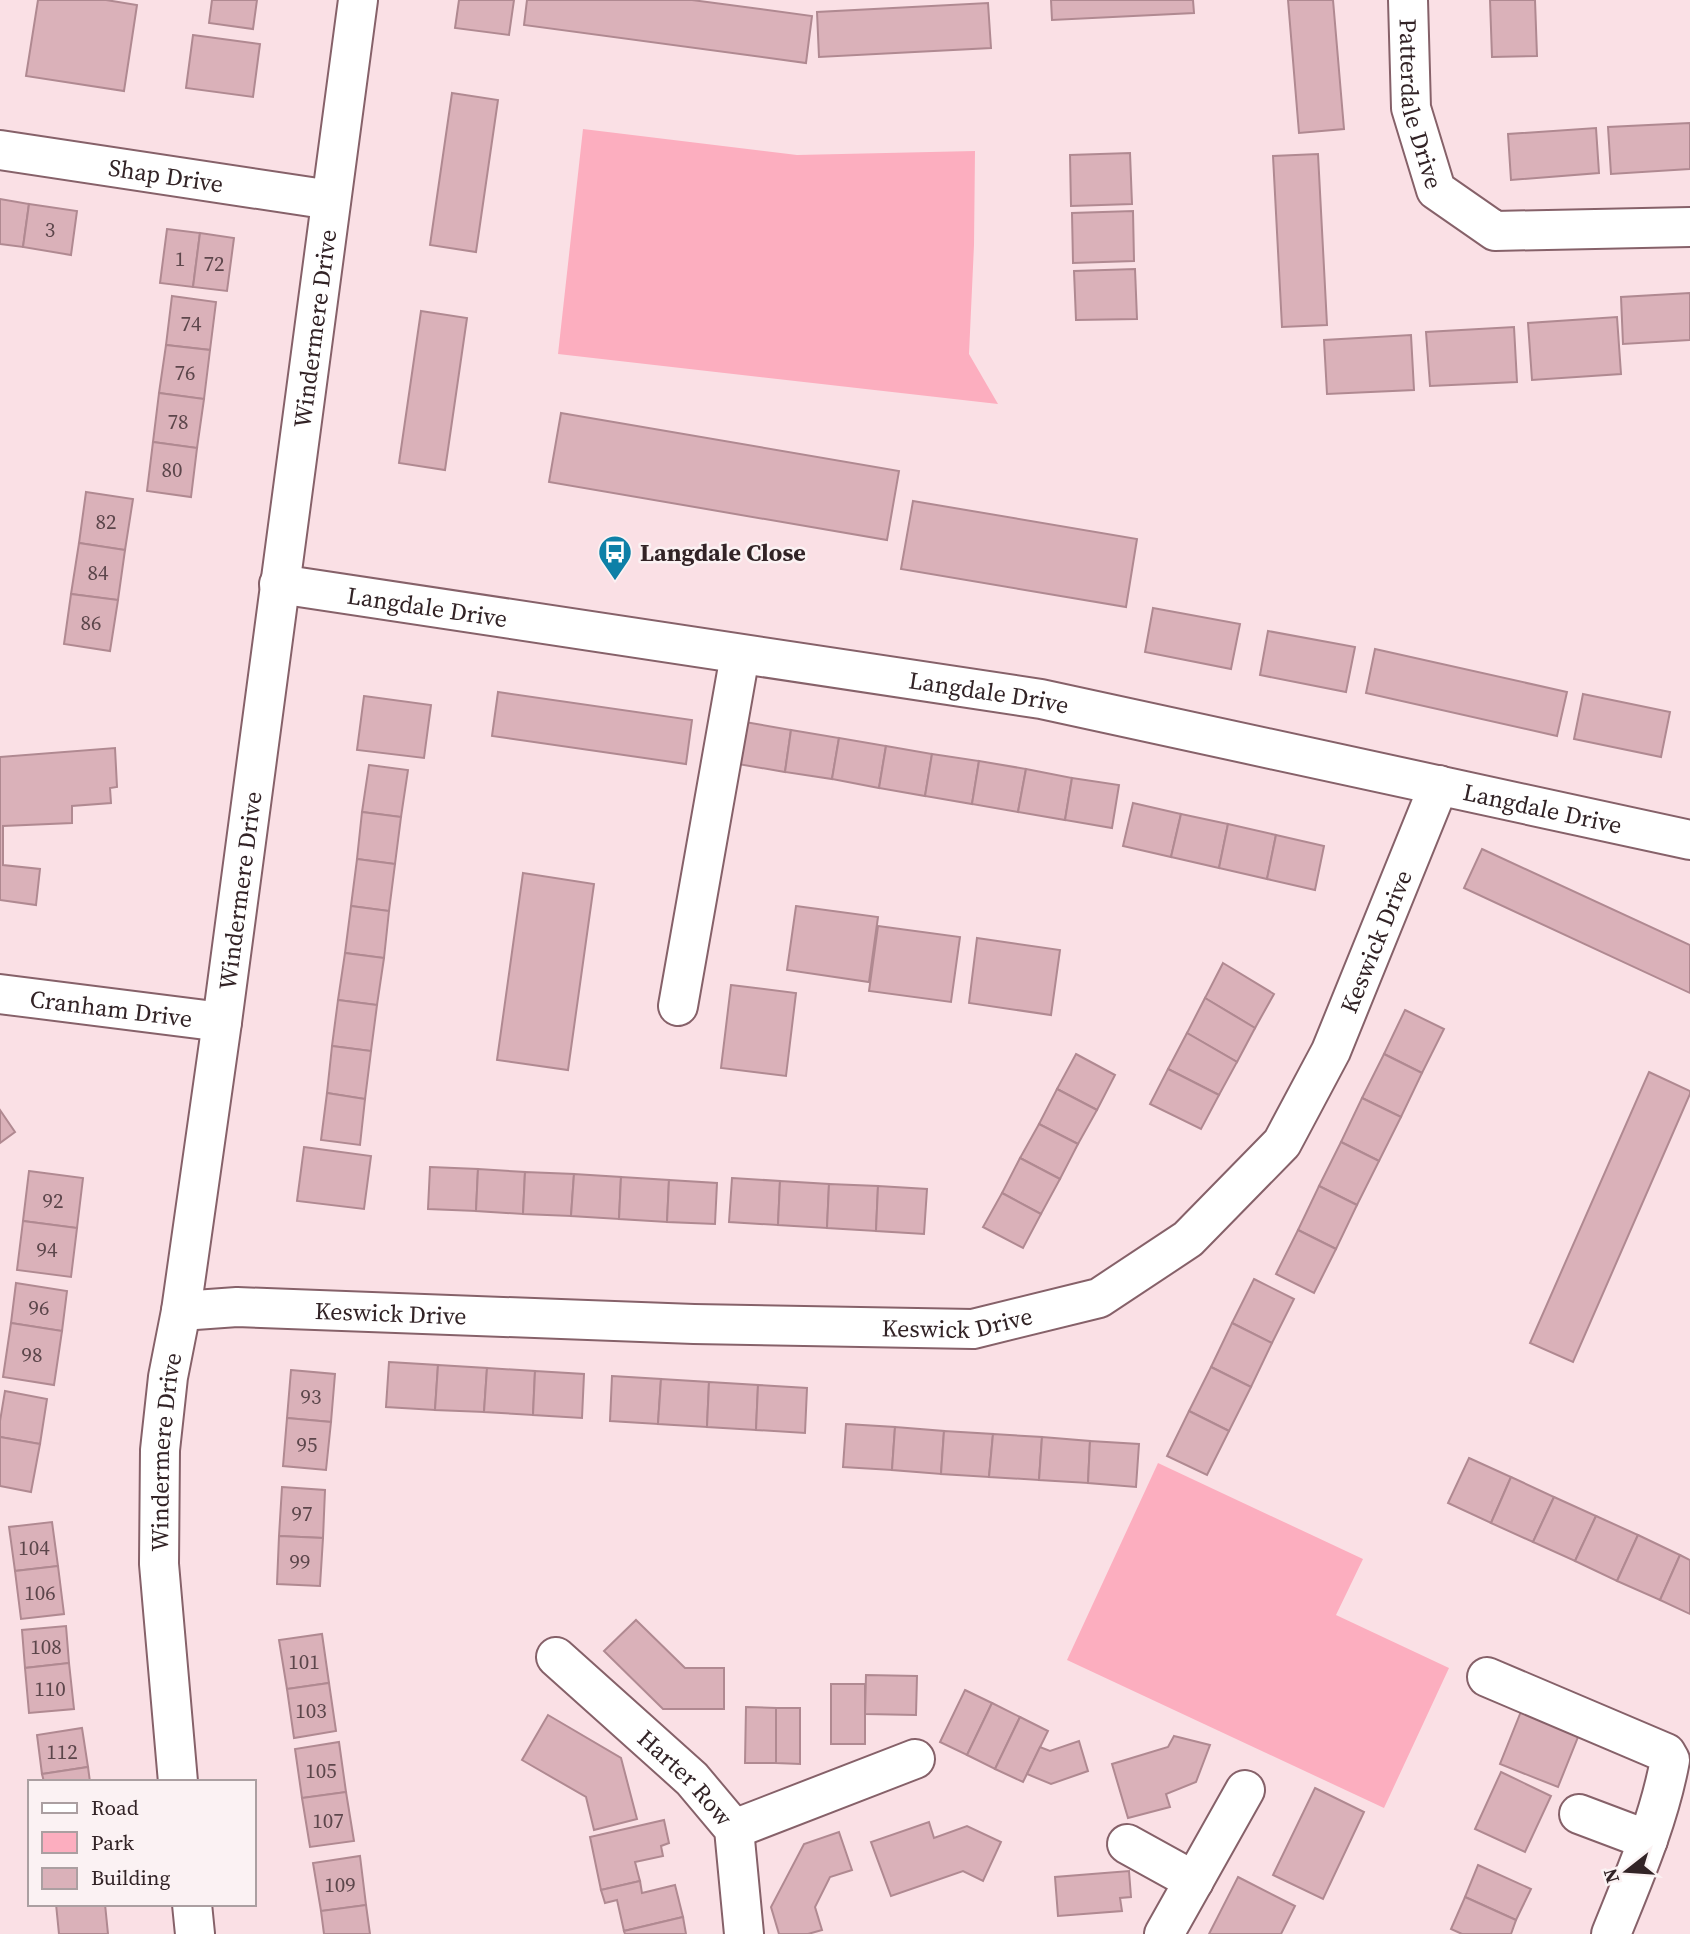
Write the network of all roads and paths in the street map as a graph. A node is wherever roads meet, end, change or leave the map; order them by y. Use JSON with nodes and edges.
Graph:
{"nodes":[{"id":1,"x":358,"y":0,"type":"edge"},
{"id":2,"x":1408,"y":0,"type":"edge"},
{"id":3,"x":0,"y":150,"type":"edge"},
{"id":4,"x":331,"y":200,"type":"junction"},
{"id":5,"x":1690,"y":227,"type":"edge"},
{"id":6,"x":279,"y":584,"type":"junction"},
{"id":7,"x":740,"y":655,"type":"junction"},
{"id":8,"x":1439,"y":785,"type":"junction"},
{"id":9,"x":1690,"y":840,"type":"edge"},
{"id":10,"x":0,"y":994,"type":"edge"},
{"id":11,"x":678,"y":1006,"type":"dead end"},
{"id":12,"x":222,"y":1023,"type":"junction"},
{"id":13,"x":181,"y":1311,"type":"junction"},
{"id":14,"x":556,"y":1657,"type":"dead end"},
{"id":15,"x":1487,"y":1677,"type":"dead end"},
{"id":16,"x":915,"y":1759,"type":"dead end"},
{"id":17,"x":177,"y":1780,"type":"edge"},
{"id":18,"x":1245,"y":1790,"type":"dead end"},
{"id":19,"x":1579,"y":1814,"type":"dead end"},
{"id":20,"x":734,"y":1829,"type":"junction"},
{"id":21,"x":1648,"y":1840,"type":"junction"},
{"id":22,"x":1127,"y":1844,"type":"dead end"},
{"id":23,"x":1194,"y":1881,"type":"junction"},
{"id":24,"x":192,"y":1906,"type":"edge"},
{"id":25,"x":195,"y":1934,"type":"edge"},
{"id":26,"x":744,"y":1934,"type":"edge"},
{"id":27,"x":1164,"y":1934,"type":"edge"},
{"id":28,"x":1611,"y":1934,"type":"edge"}],
"edges":[{"from":1,"to":4,"type":"street","name":"Windermere Drive"},
{"from":2,"to":5,"type":"street","name":"Patterdale Drive"},
{"from":3,"to":4,"type":"street","name":"Shap Drive"},
{"from":4,"to":6,"type":"street","name":"Windermere Drive"},
{"from":6,"to":7,"type":"street","name":"Langdale Drive"},
{"from":6,"to":12,"type":"street","name":"Windermere Drive"},
{"from":7,"to":8,"type":"street","name":"Langdale Drive"},
{"from":7,"to":11,"type":"street"},
{"from":8,"to":9,"type":"street","name":"Langdale Drive"},
{"from":8,"to":13,"type":"street","name":"Keswick Drive"},
{"from":10,"to":12,"type":"street","name":"Cranham Drive"},
{"from":12,"to":13,"type":"street","name":"Windermere Drive"},
{"from":13,"to":17,"type":"street","name":"Windermere Drive"},
{"from":14,"to":20,"type":"street","name":"Harter Row"},
{"from":15,"to":21,"type":"street"},
{"from":16,"to":20,"type":"street"},
{"from":18,"to":23,"type":"street"},
{"from":19,"to":21,"type":"street"},
{"from":20,"to":26,"type":"street","name":"Harter Row"},
{"from":21,"to":28,"type":"street"},
{"from":22,"to":23,"type":"street"},
{"from":23,"to":27,"type":"street"},
{"from":24,"to":25,"type":"street"}]}
